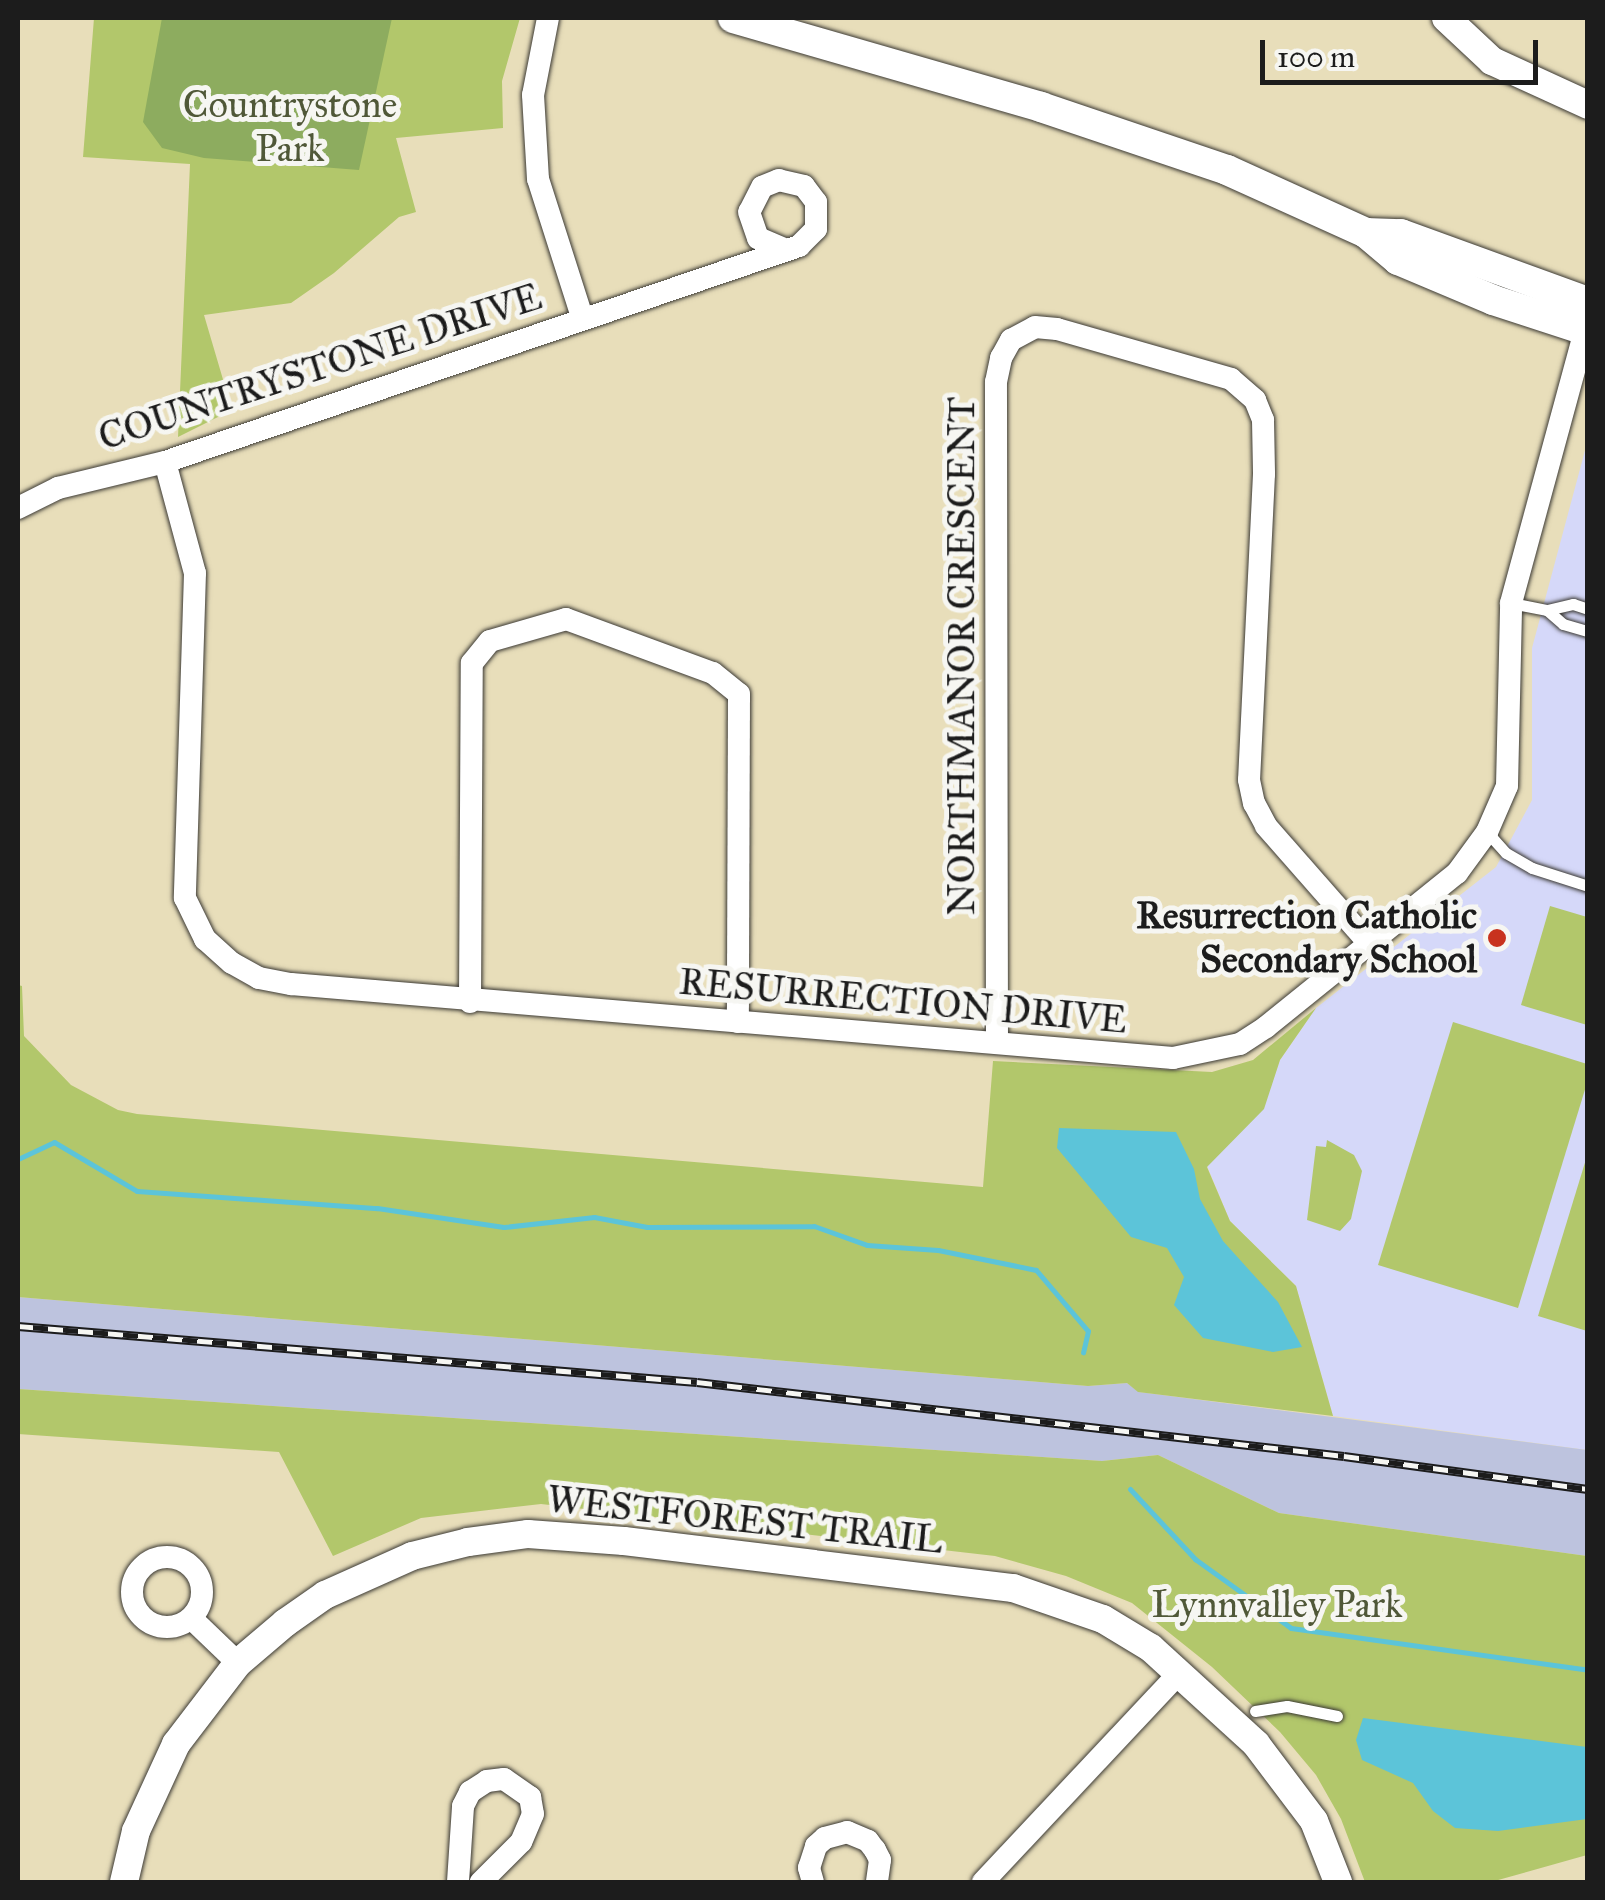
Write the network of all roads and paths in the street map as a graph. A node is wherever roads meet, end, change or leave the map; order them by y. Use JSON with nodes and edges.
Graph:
{"nodes":[{"id":1,"x":548,"y":18,"type":"edge"},
{"id":2,"x":734,"y":18,"type":"edge"},
{"id":3,"x":1446,"y":18,"type":"edge"},
{"id":4,"x":1588,"y":104,"type":"edge"},
{"id":5,"x":784,"y":250,"type":"dead end"},
{"id":6,"x":582,"y":317,"type":"junction"},
{"id":7,"x":1587,"y":320,"type":"edge"},
{"id":8,"x":165,"y":462,"type":"junction"},
{"id":9,"x":18,"y":508,"type":"edge"},
{"id":10,"x":1510,"y":603,"type":"junction"},
{"id":11,"x":1588,"y":608,"type":"edge"},
{"id":12,"x":1546,"y":610,"type":"junction"},
{"id":13,"x":1588,"y":631,"type":"edge"},
{"id":14,"x":1486,"y":832,"type":"junction"},
{"id":15,"x":1588,"y":886,"type":"edge"},
{"id":16,"x":1367,"y":942,"type":"junction"},
{"id":17,"x":470,"y":1002,"type":"junction"},
{"id":18,"x":738,"y":1022,"type":"junction"},
{"id":19,"x":997,"y":1042,"type":"junction"},
{"id":20,"x":190,"y":1618,"type":"dead end"},
{"id":21,"x":238,"y":1663,"type":"junction"},
{"id":22,"x":1180,"y":1673,"type":"junction"},
{"id":23,"x":1255,"y":1710,"type":"dead end"},
{"id":24,"x":1338,"y":1716,"type":"dead end"},
{"id":25,"x":124,"y":1882,"type":"edge"},
{"id":26,"x":458,"y":1882,"type":"edge"},
{"id":27,"x":481,"y":1882,"type":"edge"},
{"id":28,"x":813,"y":1882,"type":"edge"},
{"id":29,"x":877,"y":1882,"type":"edge"},
{"id":30,"x":983,"y":1882,"type":"edge"},
{"id":31,"x":1338,"y":1882,"type":"edge"}],
"edges":[{"from":1,"to":6,"type":"street","name":"COUNTRYSTONE DRIVE"},
{"from":2,"to":7,"type":"main road"},
{"from":3,"to":4,"type":"street"},
{"from":5,"to":6,"type":"street"},
{"from":6,"to":8,"type":"street","name":"COUNTRYSTONE DRIVE"},
{"from":7,"to":10,"type":"street","name":"RESURRECTION DRIVE"},
{"from":8,"to":9,"type":"street","name":"COUNTRYSTONE DRIVE"},
{"from":8,"to":17,"type":"street","name":"RESURRECTION DRIVE"},
{"from":10,"to":12,"type":"lane"},
{"from":10,"to":14,"type":"street","name":"RESURRECTION DRIVE"},
{"from":11,"to":12,"type":"lane"},
{"from":12,"to":13,"type":"lane"},
{"from":14,"to":15,"type":"lane"},
{"from":14,"to":16,"type":"street","name":"RESURRECTION DRIVE"},
{"from":16,"to":19,"type":"street","name":"RESURRECTION DRIVE"},
{"from":16,"to":19,"type":"street","name":"NORTHMANOR CRESCENT"},
{"from":17,"to":18,"type":"street","name":"RESURRECTION DRIVE"},
{"from":17,"to":18,"type":"street"},
{"from":18,"to":19,"type":"street","name":"RESURRECTION DRIVE"},
{"from":20,"to":21,"type":"street"},
{"from":21,"to":22,"type":"street","name":"WESTFOREST TRAIL"},
{"from":21,"to":25,"type":"street","name":"WESTFOREST TRAIL"},
{"from":22,"to":30,"type":"street"},
{"from":22,"to":31,"type":"street","name":"WESTFOREST TRAIL"},
{"from":23,"to":24,"type":"lane"},
{"from":26,"to":27,"type":"street"},
{"from":28,"to":29,"type":"street"}]}
